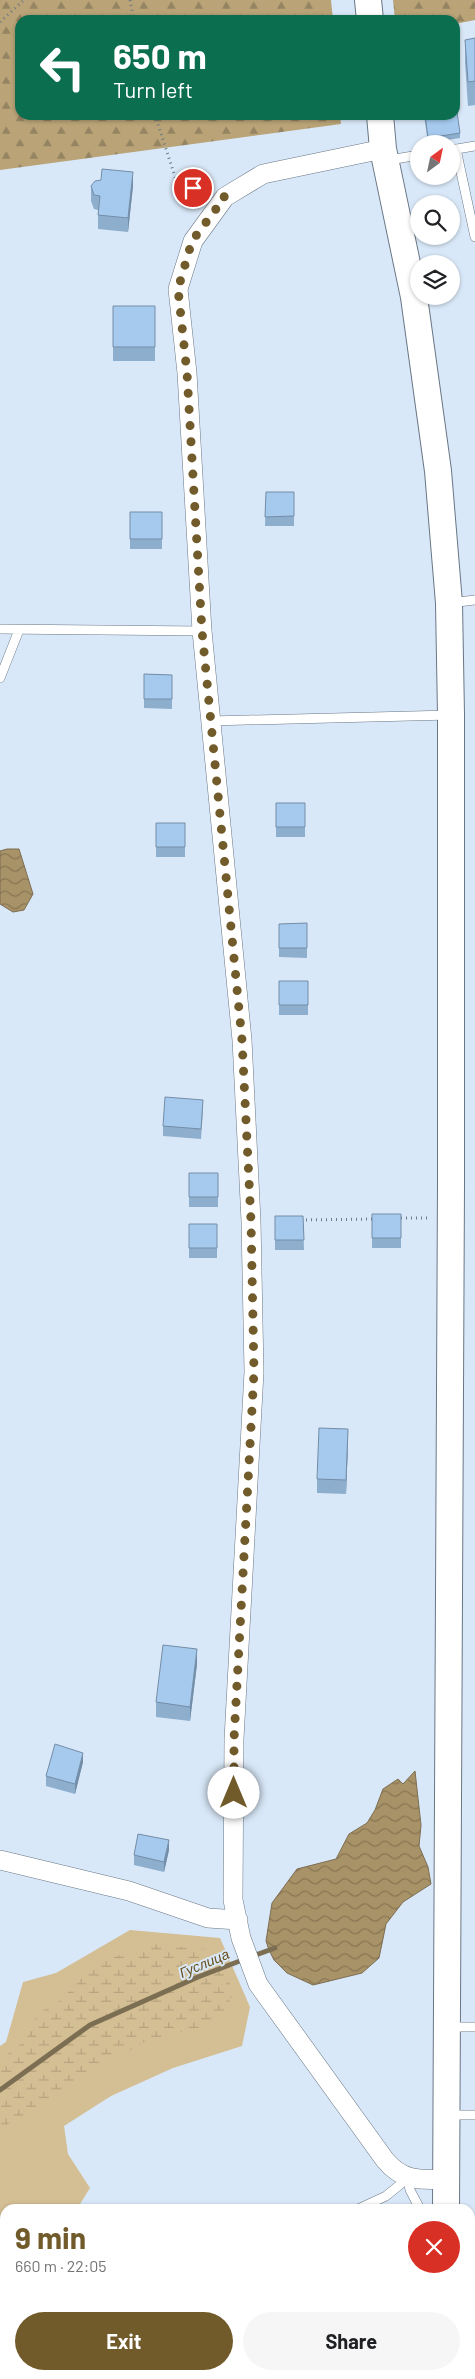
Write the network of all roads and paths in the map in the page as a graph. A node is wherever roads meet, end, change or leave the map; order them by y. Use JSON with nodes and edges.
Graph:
{"nodes":[{"id":1,"x":24,"y":0,"type":"edge"},
{"id":2,"x":130,"y":0,"type":"edge"},
{"id":3,"x":368,"y":0,"type":"edge"},
{"id":4,"x":133,"y":15,"type":"edge"},
{"id":5,"x":370,"y":15,"type":"edge"},
{"id":6,"x":0,"y":22,"type":"edge"},
{"id":7,"x":157,"y":120,"type":"edge"},
{"id":8,"x":381,"y":120,"type":"edge"},
{"id":9,"x":475,"y":146,"type":"edge"},
{"id":10,"x":460,"y":149,"type":"edge"},
{"id":11,"x":385,"y":155,"type":"junction"},
{"id":12,"x":410,"y":155,"type":"edge"},
{"id":13,"x":460,"y":178,"type":"edge"},
{"id":14,"x":225,"y":197,"type":"junction"},
{"id":15,"x":475,"y":237,"type":"edge"},
{"id":16,"x":475,"y":600,"type":"edge"},
{"id":17,"x":449,"y":603,"type":"junction"},
{"id":18,"x":0,"y":629,"type":"edge"},
{"id":19,"x":19,"y":630,"type":"junction"},
{"id":20,"x":202,"y":631,"type":"junction"},
{"id":21,"x":0,"y":678,"type":"edge"},
{"id":22,"x":451,"y":715,"type":"junction"},
{"id":23,"x":210,"y":721,"type":"junction"},
{"id":24,"x":450,"y":1217,"type":"junction"},
{"id":25,"x":380,"y":1218,"type":"edge"},
{"id":26,"x":390,"y":1218,"type":"edge"},
{"id":27,"x":291,"y":1220,"type":"edge"},
{"id":28,"x":0,"y":1860,"type":"edge"},
{"id":29,"x":239,"y":1929,"type":"junction"},
{"id":30,"x":447,"y":2026,"type":"junction"},
{"id":31,"x":475,"y":2027,"type":"edge"},
{"id":32,"x":447,"y":2114,"type":"junction"},
{"id":33,"x":475,"y":2115,"type":"edge"},
{"id":34,"x":408,"y":2178,"type":"junction"},
{"id":35,"x":447,"y":2179,"type":"junction"},
{"id":36,"x":369,"y":2204,"type":"edge"},
{"id":37,"x":417,"y":2204,"type":"edge"},
{"id":38,"x":446,"y":2204,"type":"edge"}],
"edges":[{"from":1,"to":6,"type":"path"},
{"from":2,"to":4,"type":"path"},
{"from":3,"to":5,"type":"main road"},
{"from":7,"to":14,"type":"path"},
{"from":8,"to":11,"type":"main road"},
{"from":9,"to":10,"type":"lane"},
{"from":11,"to":12,"type":"lane"},
{"from":11,"to":14,"type":"street"},
{"from":11,"to":17,"type":"main road"},
{"from":13,"to":15,"type":"lane"},
{"from":14,"to":20,"type":"street"},
{"from":16,"to":17,"type":"lane"},
{"from":17,"to":22,"type":"main road"},
{"from":18,"to":19,"type":"lane"},
{"from":19,"to":20,"type":"lane"},
{"from":19,"to":21,"type":"lane"},
{"from":20,"to":23,"type":"street"},
{"from":22,"to":23,"type":"lane"},
{"from":22,"to":24,"type":"main road"},
{"from":23,"to":29,"type":"street"},
{"from":24,"to":26,"type":"path"},
{"from":24,"to":30,"type":"main road"},
{"from":25,"to":27,"type":"path"},
{"from":28,"to":29,"type":"street"},
{"from":29,"to":34,"type":"street"},
{"from":30,"to":31,"type":"lane"},
{"from":30,"to":32,"type":"main road"},
{"from":32,"to":33,"type":"lane"},
{"from":32,"to":35,"type":"main road"},
{"from":34,"to":35,"type":"street"},
{"from":34,"to":36,"type":"lane"},
{"from":34,"to":37,"type":"lane"},
{"from":35,"to":38,"type":"main road"}]}
